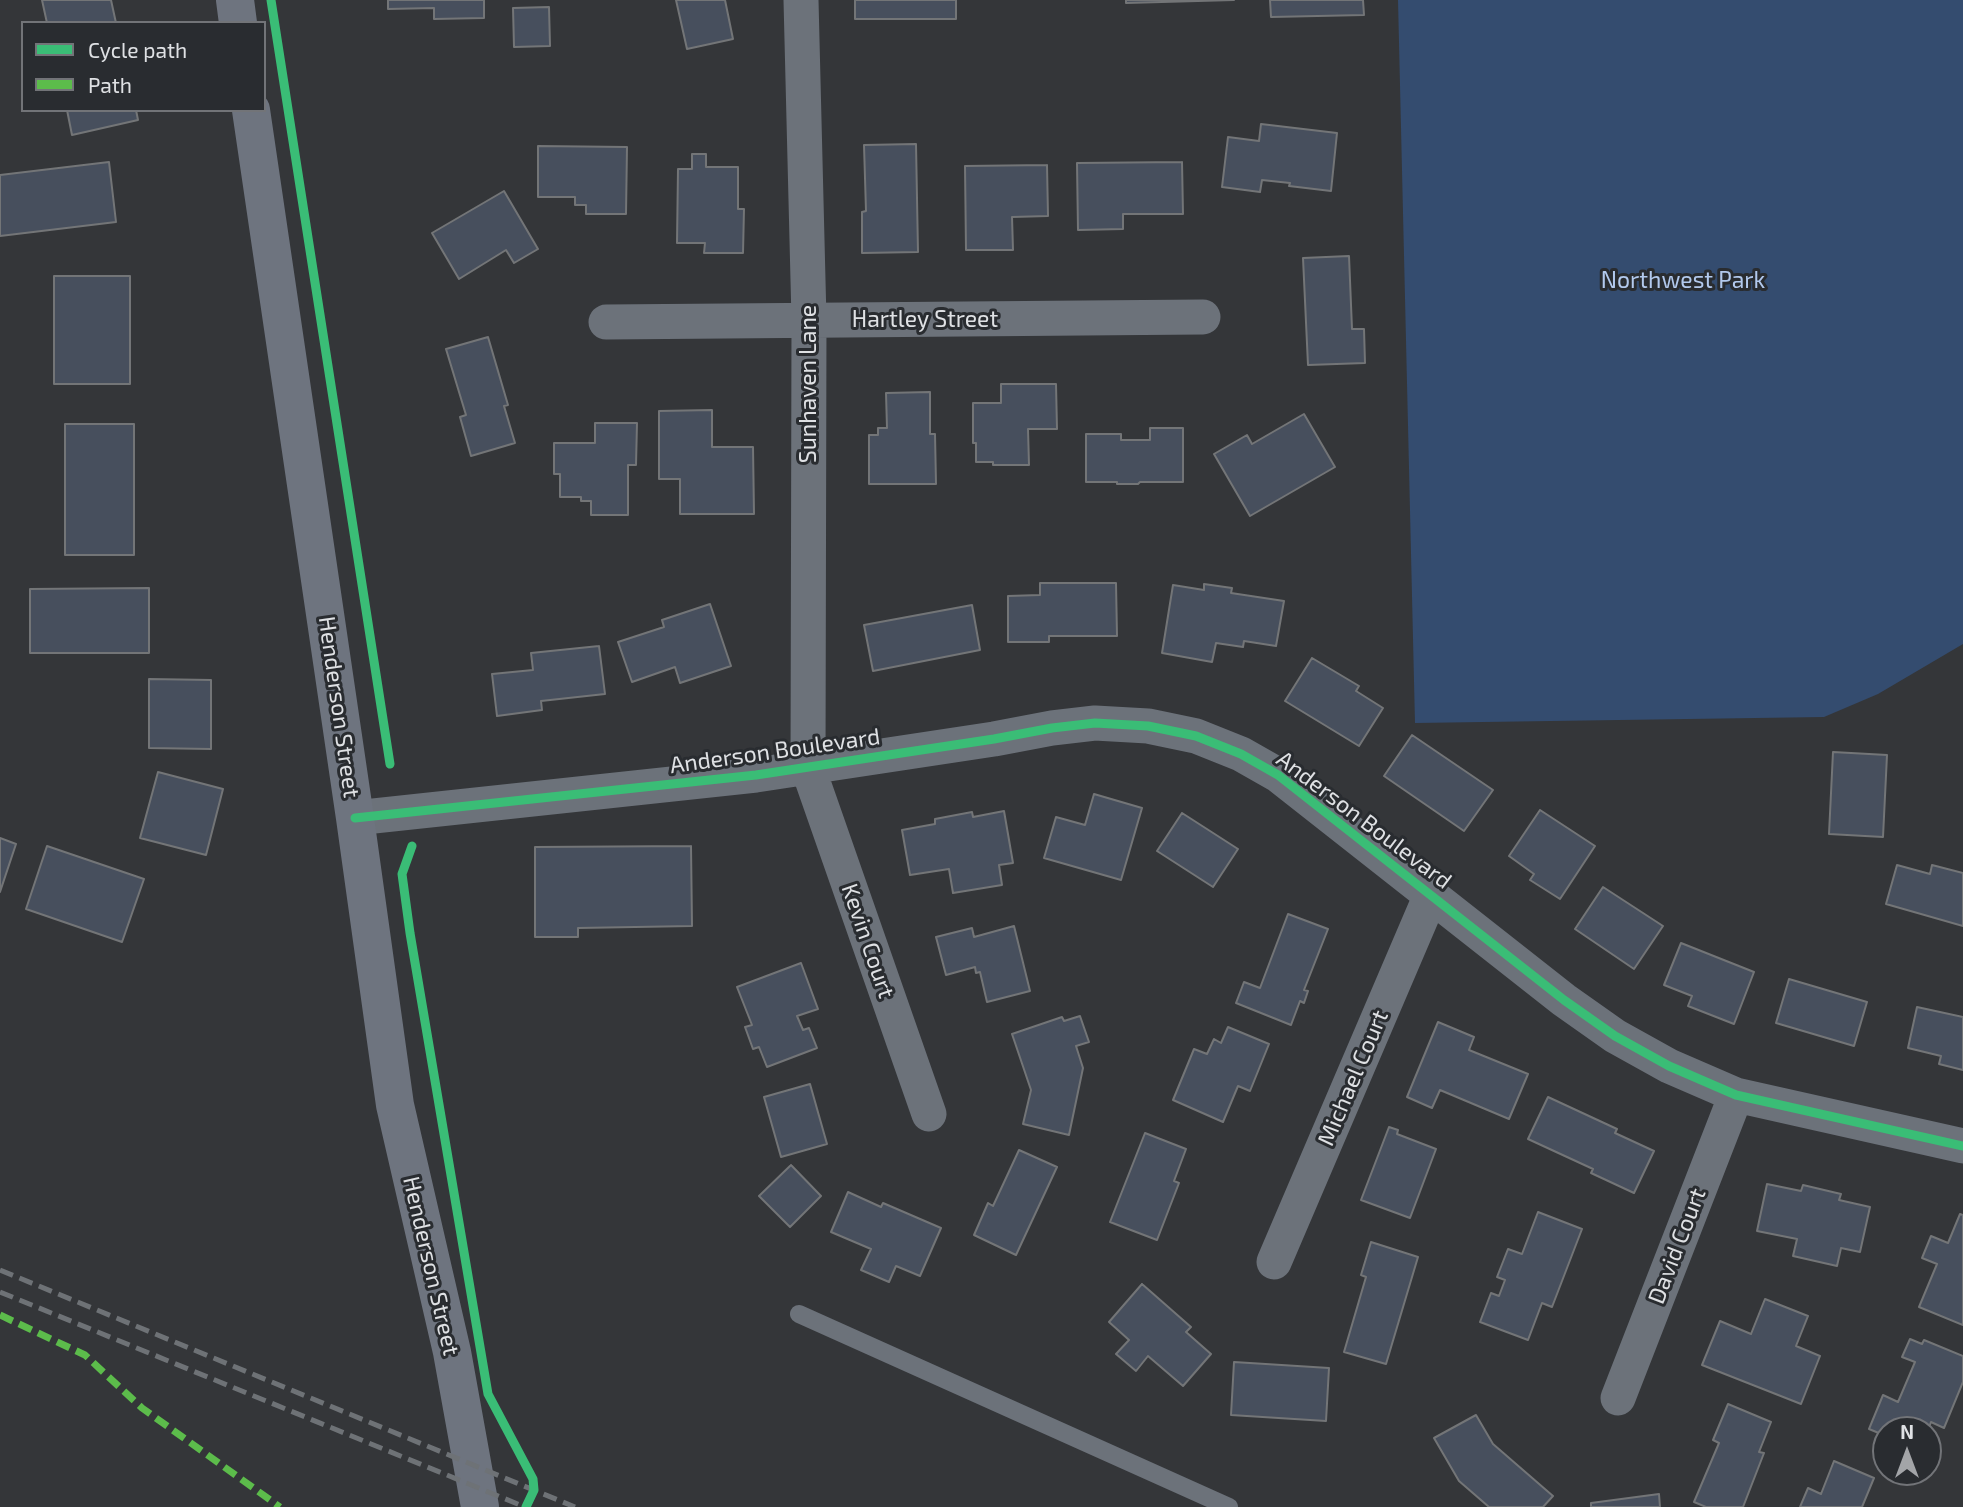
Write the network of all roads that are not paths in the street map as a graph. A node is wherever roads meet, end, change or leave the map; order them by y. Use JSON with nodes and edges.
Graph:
{"nodes":[{"id":1,"x":235,"y":0,"type":"edge"},
{"id":2,"x":801,"y":0,"type":"edge"},
{"id":3,"x":238,"y":21,"type":"edge"},
{"id":4,"x":251,"y":112,"type":"edge"},
{"id":5,"x":1203,"y":317,"type":"dead end"},
{"id":6,"x":809,"y":320,"type":"junction"},
{"id":7,"x":606,"y":322,"type":"dead end"},
{"id":8,"x":808,"y":768,"type":"junction"},
{"id":9,"x":355,"y":818,"type":"junction"},
{"id":10,"x":1431,"y":895,"type":"junction"},
{"id":11,"x":1736,"y":1095,"type":"junction"},
{"id":12,"x":929,"y":1114,"type":"dead end"},
{"id":13,"x":1963,"y":1146,"type":"edge"},
{"id":14,"x":1275,"y":1262,"type":"dead end"},
{"id":15,"x":799,"y":1314,"type":"dead end"},
{"id":16,"x":1618,"y":1398,"type":"dead end"},
{"id":17,"x":480,"y":1507,"type":"edge"},
{"id":18,"x":1229,"y":1507,"type":"edge"}],
"edges":[{"from":1,"to":3,"type":"main road"},
{"from":2,"to":6,"type":"street","name":"Sunhaven Lane"},
{"from":4,"to":9,"type":"main road","name":"Henderson Street"},
{"from":5,"to":6,"type":"street","name":"Hartley Street"},
{"from":6,"to":7,"type":"street","name":"Hartley Street"},
{"from":6,"to":8,"type":"street","name":"Sunhaven Lane"},
{"from":8,"to":9,"type":"street","name":"Anderson Boulevard"},
{"from":8,"to":10,"type":"street","name":"Anderson Boulevard"},
{"from":8,"to":12,"type":"street","name":"Kevin Court"},
{"from":9,"to":17,"type":"main road","name":"Henderson Street"},
{"from":10,"to":11,"type":"street","name":"Anderson Boulevard"},
{"from":10,"to":14,"type":"street","name":"Michael Court"},
{"from":11,"to":13,"type":"street","name":"Anderson Boulevard"},
{"from":11,"to":16,"type":"street","name":"David Court"},
{"from":15,"to":18,"type":"lane"}]}
